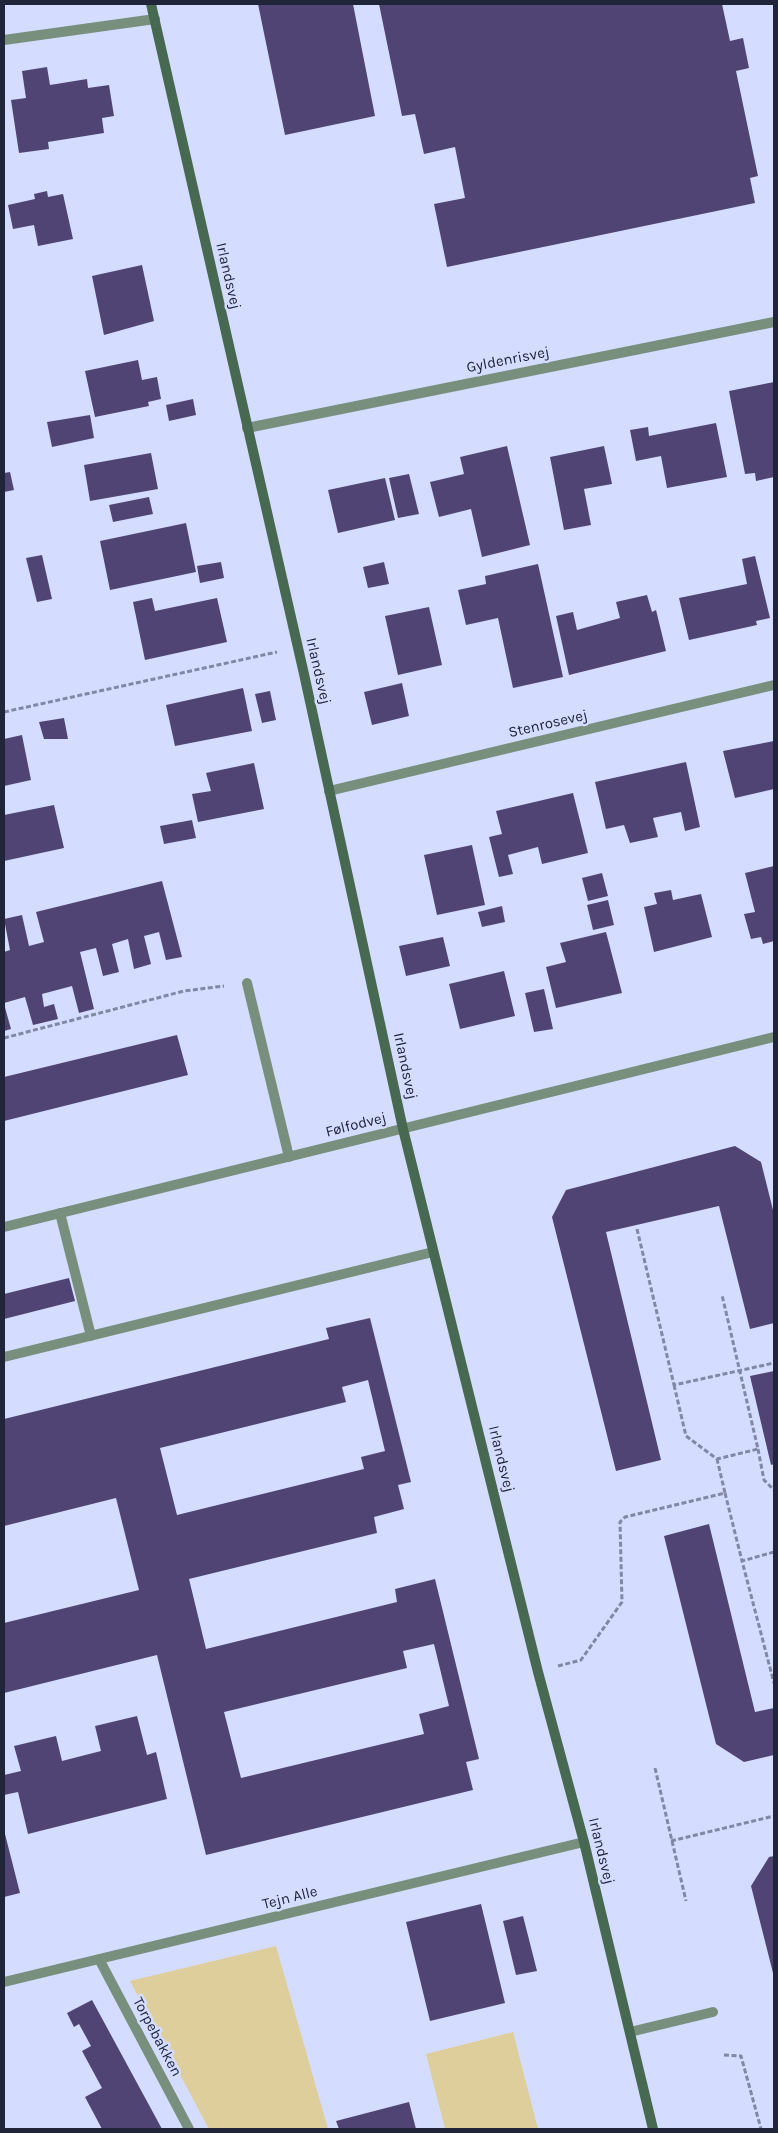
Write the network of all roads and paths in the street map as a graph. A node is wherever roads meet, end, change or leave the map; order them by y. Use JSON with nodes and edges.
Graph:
{"nodes":[{"id":1,"x":151,"y":4,"type":"edge"},
{"id":2,"x":155,"y":19,"type":"junction"},
{"id":3,"x":4,"y":40,"type":"edge"},
{"id":4,"x":774,"y":322,"type":"edge"},
{"id":5,"x":247,"y":428,"type":"junction"},
{"id":6,"x":297,"y":648,"type":"junction"},
{"id":7,"x":774,"y":686,"type":"edge"},
{"id":8,"x":4,"y":712,"type":"edge"},
{"id":9,"x":329,"y":791,"type":"junction"},
{"id":10,"x":247,"y":982,"type":"joint"},
{"id":11,"x":774,"y":1037,"type":"edge"},
{"id":12,"x":4,"y":1038,"type":"edge"},
{"id":13,"x":403,"y":1129,"type":"junction"},
{"id":14,"x":289,"y":1157,"type":"junction"},
{"id":15,"x":60,"y":1213,"type":"junction"},
{"id":16,"x":4,"y":1227,"type":"edge"},
{"id":17,"x":637,"y":1229,"type":"dead end"},
{"id":18,"x":433,"y":1252,"type":"junction"},
{"id":19,"x":722,"y":1294,"type":"dead end"},
{"id":20,"x":90,"y":1336,"type":"junction"},
{"id":21,"x":4,"y":1357,"type":"edge"},
{"id":22,"x":774,"y":1363,"type":"edge"},
{"id":23,"x":740,"y":1371,"type":"junction"},
{"id":24,"x":674,"y":1385,"type":"junction"},
{"id":25,"x":758,"y":1448,"type":"junction"},
{"id":26,"x":717,"y":1459,"type":"junction"},
{"id":27,"x":774,"y":1490,"type":"edge"},
{"id":28,"x":725,"y":1493,"type":"junction"},
{"id":29,"x":774,"y":1552,"type":"edge"},
{"id":30,"x":742,"y":1561,"type":"junction"},
{"id":31,"x":538,"y":1672,"type":"junction"},
{"id":32,"x":774,"y":1683,"type":"edge"},
{"id":33,"x":654,"y":1768,"type":"dead end"},
{"id":34,"x":774,"y":1816,"type":"edge"},
{"id":35,"x":671,"y":1841,"type":"junction"},
{"id":36,"x":584,"y":1842,"type":"junction"},
{"id":37,"x":686,"y":1901,"type":"dead end"},
{"id":38,"x":99,"y":1959,"type":"junction"},
{"id":39,"x":4,"y":1982,"type":"edge"},
{"id":40,"x":713,"y":2012,"type":"dead end"},
{"id":41,"x":630,"y":2032,"type":"junction"},
{"id":42,"x":724,"y":2055,"type":"dead end"},
{"id":43,"x":189,"y":2129,"type":"edge"},
{"id":44,"x":653,"y":2129,"type":"edge"},
{"id":45,"x":760,"y":2129,"type":"edge"}],
"edges":[{"from":1,"to":2,"type":"street","name":"Irlandsvej"},
{"from":2,"to":3,"type":"street"},
{"from":2,"to":5,"type":"street","name":"Irlandsvej"},
{"from":4,"to":5,"type":"street","name":"Gyldenrisvej"},
{"from":5,"to":6,"type":"street","name":"Irlandsvej"},
{"from":6,"to":8,"type":"path"},
{"from":6,"to":9,"type":"street","name":"Irlandsvej"},
{"from":7,"to":9,"type":"street","name":"Stenrosevej"},
{"from":9,"to":13,"type":"street","name":"Irlandsvej"},
{"from":10,"to":12,"type":"path"},
{"from":10,"to":14,"type":"street"},
{"from":11,"to":13,"type":"street","name":"Følfodvej"},
{"from":13,"to":14,"type":"street","name":"Følfodvej"},
{"from":13,"to":18,"type":"street","name":"Irlandsvej"},
{"from":14,"to":15,"type":"street","name":"Følfodvej"},
{"from":15,"to":16,"type":"street","name":"Følfodvej"},
{"from":15,"to":20,"type":"street"},
{"from":17,"to":24,"type":"path"},
{"from":18,"to":20,"type":"street"},
{"from":18,"to":31,"type":"street","name":"Irlandsvej"},
{"from":19,"to":23,"type":"path"},
{"from":20,"to":21,"type":"street"},
{"from":22,"to":23,"type":"path"},
{"from":23,"to":24,"type":"path"},
{"from":23,"to":25,"type":"path"},
{"from":24,"to":26,"type":"path"},
{"from":25,"to":26,"type":"path"},
{"from":25,"to":27,"type":"path"},
{"from":26,"to":28,"type":"path"},
{"from":28,"to":30,"type":"path"},
{"from":28,"to":31,"type":"path"},
{"from":29,"to":30,"type":"path"},
{"from":30,"to":32,"type":"path"},
{"from":31,"to":36,"type":"street","name":"Irlandsvej"},
{"from":33,"to":35,"type":"path"},
{"from":34,"to":35,"type":"path"},
{"from":35,"to":37,"type":"path"},
{"from":36,"to":38,"type":"street","name":"Tejn Alle"},
{"from":36,"to":41,"type":"street","name":"Irlandsvej"},
{"from":38,"to":39,"type":"street","name":"Tejn Alle"},
{"from":38,"to":43,"type":"street","name":"Torpebakken"},
{"from":40,"to":41,"type":"street"},
{"from":41,"to":44,"type":"street","name":"Irlandsvej"},
{"from":42,"to":45,"type":"path"}]}
